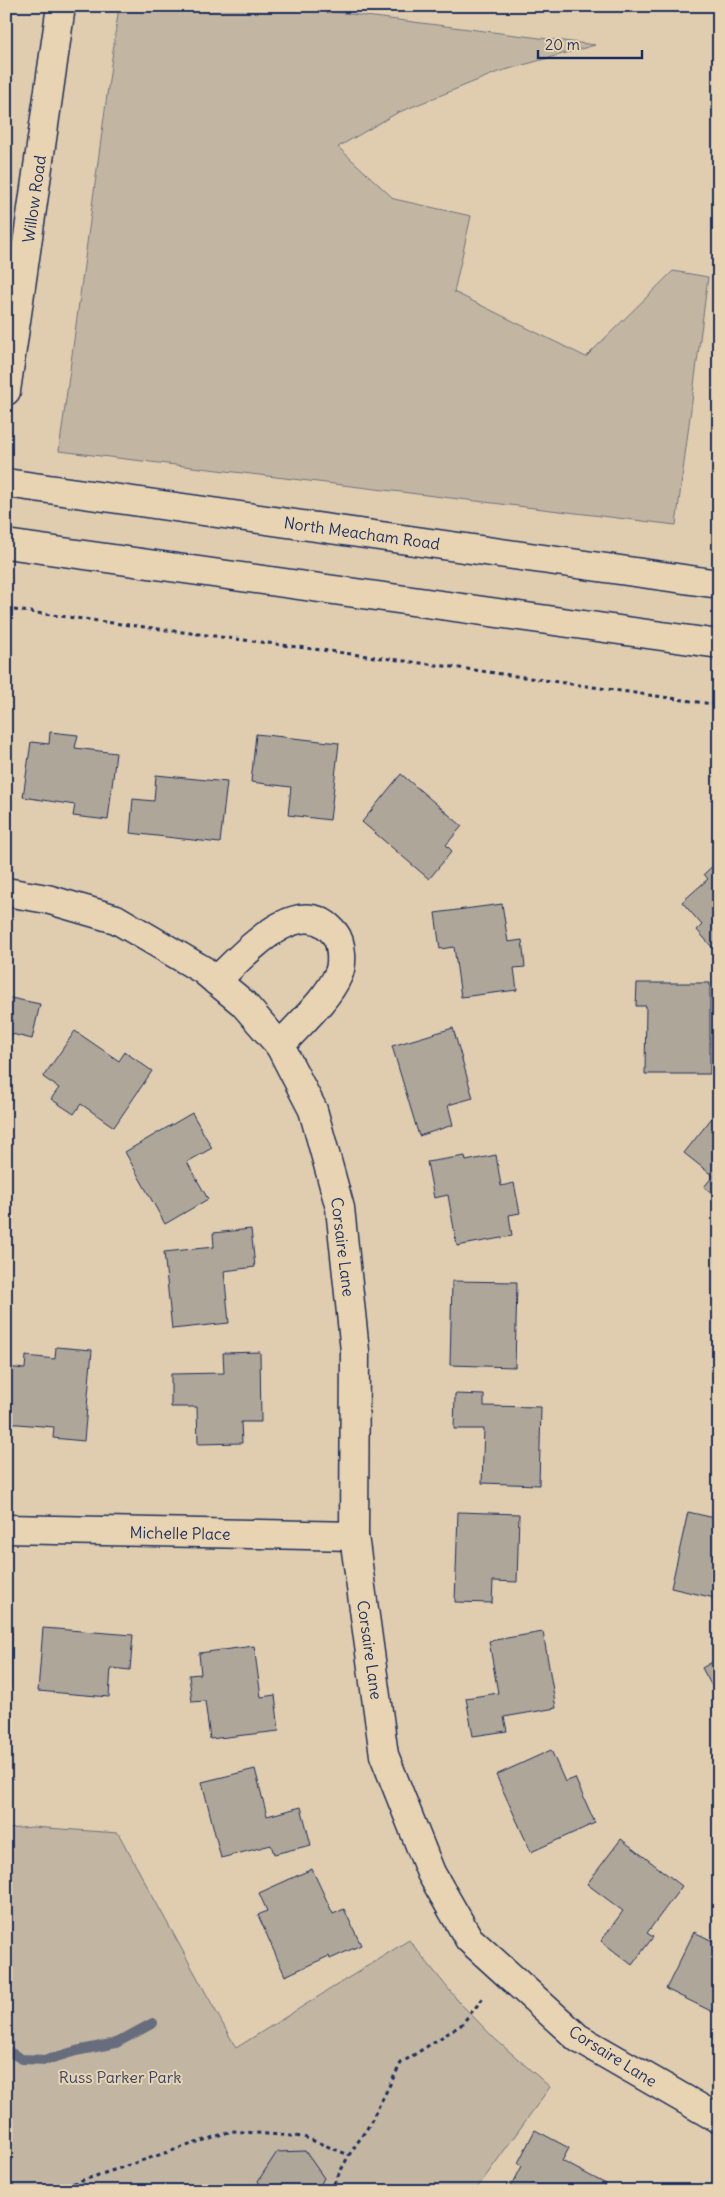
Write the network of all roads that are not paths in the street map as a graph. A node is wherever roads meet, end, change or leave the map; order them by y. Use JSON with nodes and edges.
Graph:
{"nodes":[{"id":1,"x":61,"y":6,"type":"edge"},
{"id":2,"x":6,"y":391,"type":"edge"},
{"id":3,"x":6,"y":483,"type":"edge"},
{"id":4,"x":6,"y":544,"type":"edge"},
{"id":5,"x":719,"y":584,"type":"edge"},
{"id":6,"x":719,"y":644,"type":"edge"},
{"id":7,"x":6,"y":892,"type":"edge"},
{"id":8,"x":216,"y":981,"type":"junction"},
{"id":9,"x":280,"y":1046,"type":"junction"},
{"id":10,"x":6,"y":1529,"type":"edge"},
{"id":11,"x":354,"y":1536,"type":"junction"},
{"id":12,"x":719,"y":2119,"type":"edge"}],
"edges":[{"from":1,"to":2,"type":"street","name":"Willow Road"},
{"from":3,"to":5,"type":"street","name":"North Meacham Road"},
{"from":4,"to":6,"type":"street"},
{"from":7,"to":8,"type":"street","name":"Corsaire Lane"},
{"from":8,"to":9,"type":"street","name":"Corsaire Lane"},
{"from":8,"to":9,"type":"street"},
{"from":9,"to":11,"type":"street","name":"Corsaire Lane"},
{"from":10,"to":11,"type":"street","name":"Michelle Place"},
{"from":11,"to":12,"type":"street","name":"Corsaire Lane"}]}
